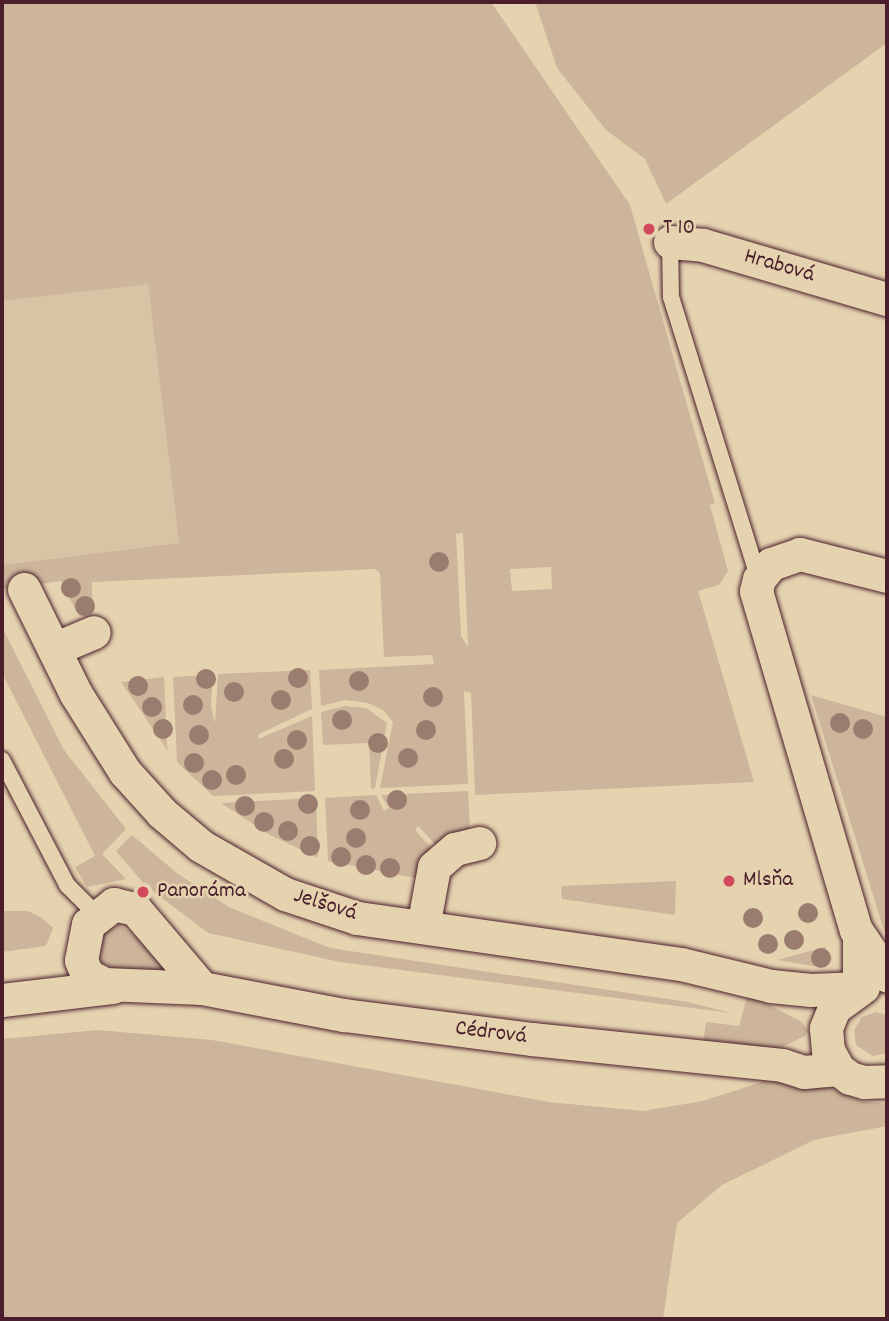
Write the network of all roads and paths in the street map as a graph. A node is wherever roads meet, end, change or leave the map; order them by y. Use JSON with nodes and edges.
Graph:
{"nodes":[{"id":1,"x":670,"y":242,"type":"joint"},
{"id":2,"x":887,"y":299,"type":"edge"},
{"id":3,"x":887,"y":576,"type":"edge"},
{"id":4,"x":759,"y":579,"type":"junction"},
{"id":5,"x":24,"y":589,"type":"dead end"},
{"id":6,"x":93,"y":632,"type":"dead end"},
{"id":7,"x":54,"y":649,"type":"junction"},
{"id":8,"x":2,"y":760,"type":"edge"},
{"id":9,"x":479,"y":843,"type":"dead end"},
{"id":10,"x":96,"y":914,"type":"junction"},
{"id":11,"x":423,"y":927,"type":"junction"},
{"id":12,"x":878,"y":983,"type":"edge"},
{"id":13,"x":119,"y":986,"type":"junction"},
{"id":14,"x":771,"y":986,"type":"junction"},
{"id":15,"x":202,"y":988,"type":"junction"},
{"id":16,"x":2,"y":1000,"type":"edge"},
{"id":17,"x":830,"y":1046,"type":"junction"},
{"id":18,"x":887,"y":1081,"type":"edge"}],
"edges":[{"from":1,"to":2,"type":"street","name":"Hrabová"},
{"from":1,"to":4,"type":"lane"},
{"from":3,"to":4,"type":"street"},
{"from":4,"to":12,"type":"street"},
{"from":5,"to":7,"type":"street","name":"Jelšová"},
{"from":6,"to":7,"type":"street"},
{"from":7,"to":11,"type":"street","name":"Jelšová"},
{"from":8,"to":10,"type":"lane"},
{"from":9,"to":11,"type":"street"},
{"from":10,"to":13,"type":"street","name":"Cédrová"},
{"from":10,"to":15,"type":"street"},
{"from":11,"to":14,"type":"street","name":"Jelšová"},
{"from":12,"to":14,"type":"street"},
{"from":12,"to":17,"type":"street"},
{"from":13,"to":15,"type":"street","name":"Cédrová"},
{"from":13,"to":16,"type":"street","name":"Cédrová"},
{"from":14,"to":17,"type":"street"},
{"from":15,"to":17,"type":"street","name":"Cédrová"},
{"from":17,"to":18,"type":"street"}]}
